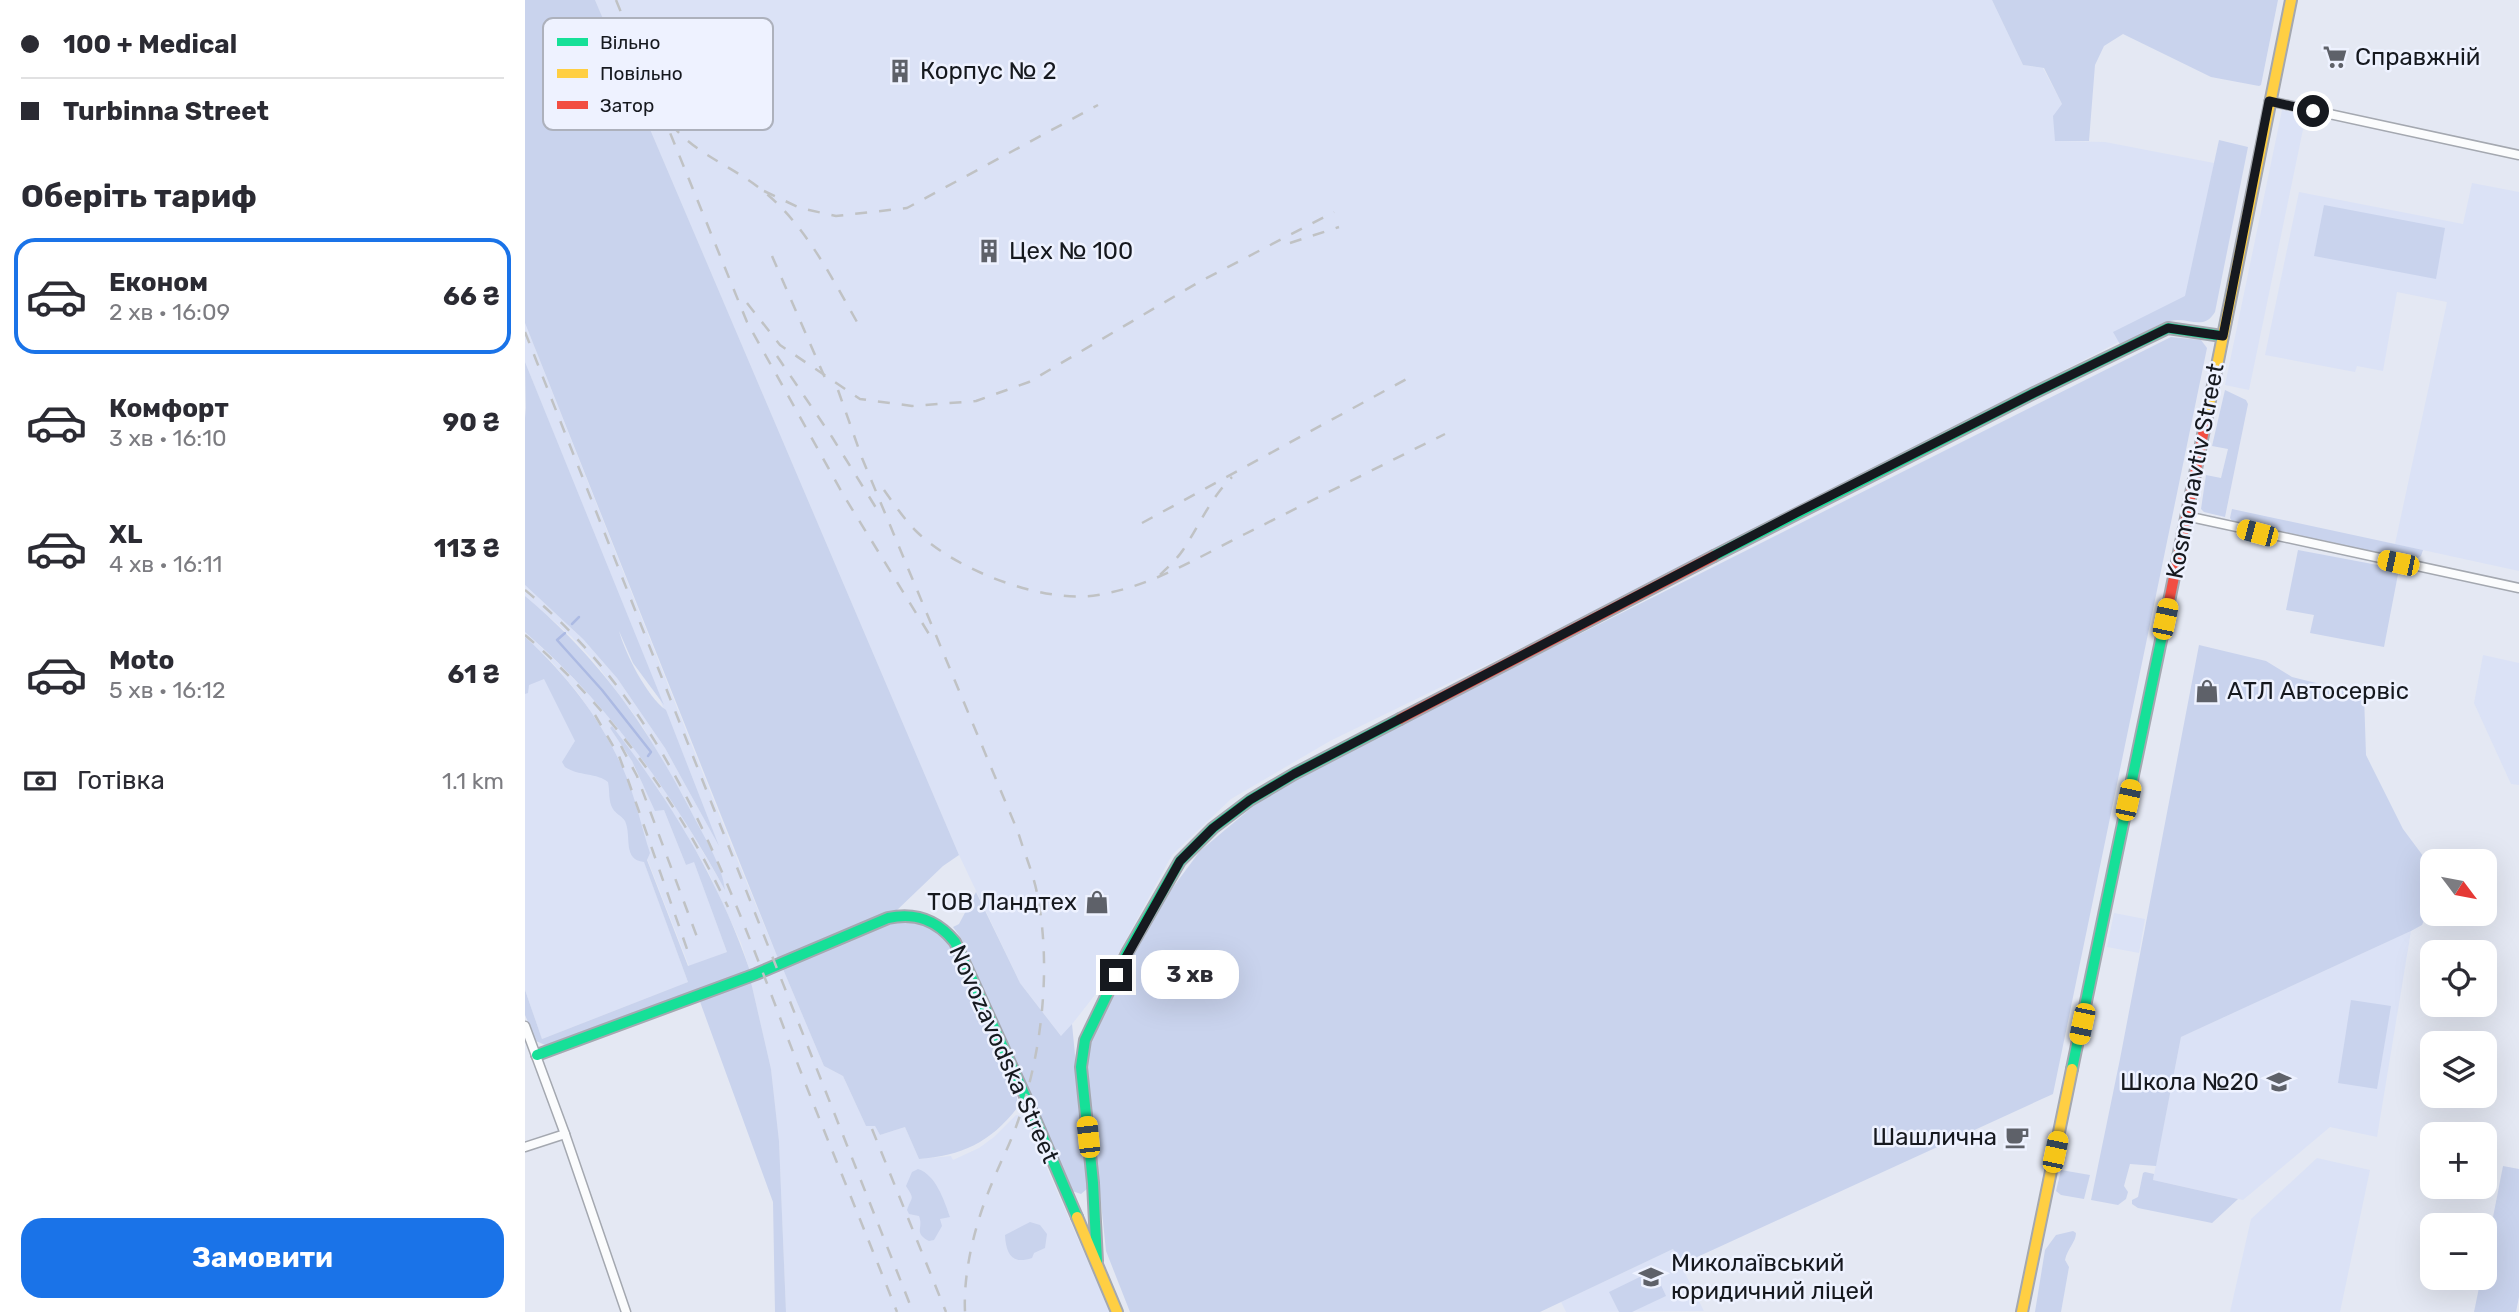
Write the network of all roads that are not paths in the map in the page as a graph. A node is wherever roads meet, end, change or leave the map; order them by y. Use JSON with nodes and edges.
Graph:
{"nodes":[{"id":1,"x":2291,"y":0,"type":"edge"},
{"id":2,"x":2269,"y":101,"type":"junction"},
{"id":3,"x":2519,"y":155,"type":"edge"},
{"id":4,"x":2223,"y":336,"type":"junction"},
{"id":5,"x":2186,"y":516,"type":"junction"},
{"id":6,"x":2519,"y":588,"type":"edge"},
{"id":7,"x":525,"y":1026,"type":"edge"},
{"id":8,"x":537,"y":1055,"type":"junction"},
{"id":9,"x":565,"y":1134,"type":"junction"},
{"id":10,"x":525,"y":1147,"type":"edge"},
{"id":11,"x":1097,"y":1261,"type":"junction"},
{"id":12,"x":626,"y":1312,"type":"edge"},
{"id":13,"x":1117,"y":1312,"type":"edge"},
{"id":14,"x":2022,"y":1312,"type":"edge"}],
"edges":[{"from":1,"to":2,"type":"street","name":"Kosmonavtiv Street"},
{"from":2,"to":3,"type":"street"},
{"from":2,"to":4,"type":"street","name":"Kosmonavtiv Street"},
{"from":4,"to":5,"type":"street","name":"Kosmonavtiv Street"},
{"from":4,"to":11,"type":"street"},
{"from":5,"to":6,"type":"street"},
{"from":5,"to":14,"type":"street","name":"Kosmonavtiv Street"},
{"from":7,"to":8,"type":"street"},
{"from":8,"to":9,"type":"street"},
{"from":8,"to":11,"type":"street","name":"Novozavodska Street"},
{"from":9,"to":10,"type":"street"},
{"from":9,"to":12,"type":"street"},
{"from":11,"to":13,"type":"street","name":"Novozavodska Street"}]}
